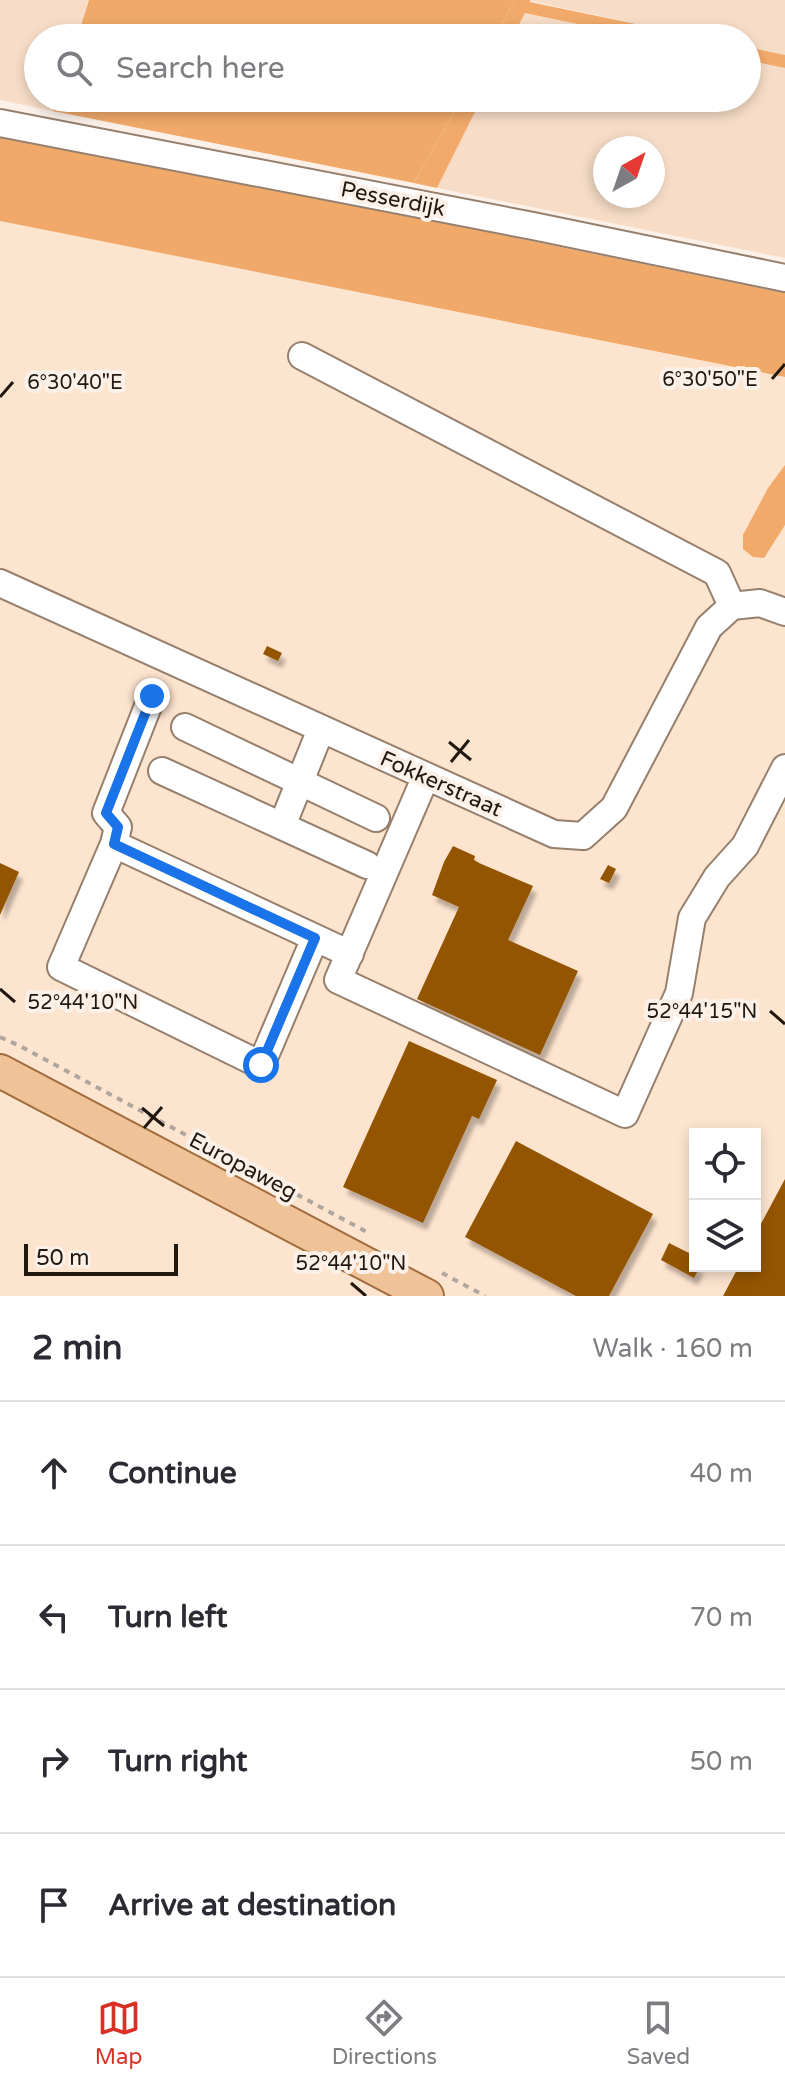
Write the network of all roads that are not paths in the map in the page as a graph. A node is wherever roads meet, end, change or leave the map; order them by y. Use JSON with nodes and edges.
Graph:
{"nodes":[{"id":1,"x":0,"y":123,"type":"edge"},
{"id":2,"x":785,"y":278,"type":"edge"},
{"id":3,"x":302,"y":356,"type":"dead end"},
{"id":4,"x":0,"y":583,"type":"edge"},
{"id":5,"x":732,"y":606,"type":"junction"},
{"id":6,"x":785,"y":612,"type":"edge"},
{"id":7,"x":152,"y":696,"type":"dead end"},
{"id":8,"x":185,"y":727,"type":"dead end"},
{"id":9,"x":321,"y":729,"type":"junction"},
{"id":10,"x":785,"y":768,"type":"edge"},
{"id":11,"x":162,"y":771,"type":"dead end"},
{"id":12,"x":426,"y":776,"type":"junction"},
{"id":13,"x":300,"y":782,"type":"junction"},
{"id":14,"x":376,"y":818,"type":"dead end"},
{"id":15,"x":282,"y":826,"type":"junction"},
{"id":16,"x":114,"y":844,"type":"junction"},
{"id":17,"x":367,"y":865,"type":"dead end"},
{"id":18,"x":315,"y":938,"type":"junction"},
{"id":19,"x":350,"y":954,"type":"junction"},
{"id":20,"x":0,"y":1071,"type":"edge"},
{"id":21,"x":415,"y":1286,"type":"edge"}],
"edges":[{"from":1,"to":2,"type":"street","name":"Pesserdijk"},
{"from":3,"to":5,"type":"street"},
{"from":4,"to":9,"type":"street","name":"Fokkerstraat"},
{"from":5,"to":6,"type":"street"},
{"from":5,"to":12,"type":"street","name":"Fokkerstraat"},
{"from":7,"to":16,"type":"street"},
{"from":8,"to":13,"type":"street"},
{"from":9,"to":12,"type":"street","name":"Fokkerstraat"},
{"from":9,"to":13,"type":"street"},
{"from":10,"to":19,"type":"street"},
{"from":11,"to":15,"type":"street"},
{"from":12,"to":19,"type":"street"},
{"from":13,"to":14,"type":"street"},
{"from":13,"to":15,"type":"street"},
{"from":15,"to":17,"type":"street"},
{"from":16,"to":18,"type":"street"},
{"from":16,"to":18,"type":"street"},
{"from":18,"to":19,"type":"street"},
{"from":20,"to":21,"type":"main road","name":"Europaweg"}]}
